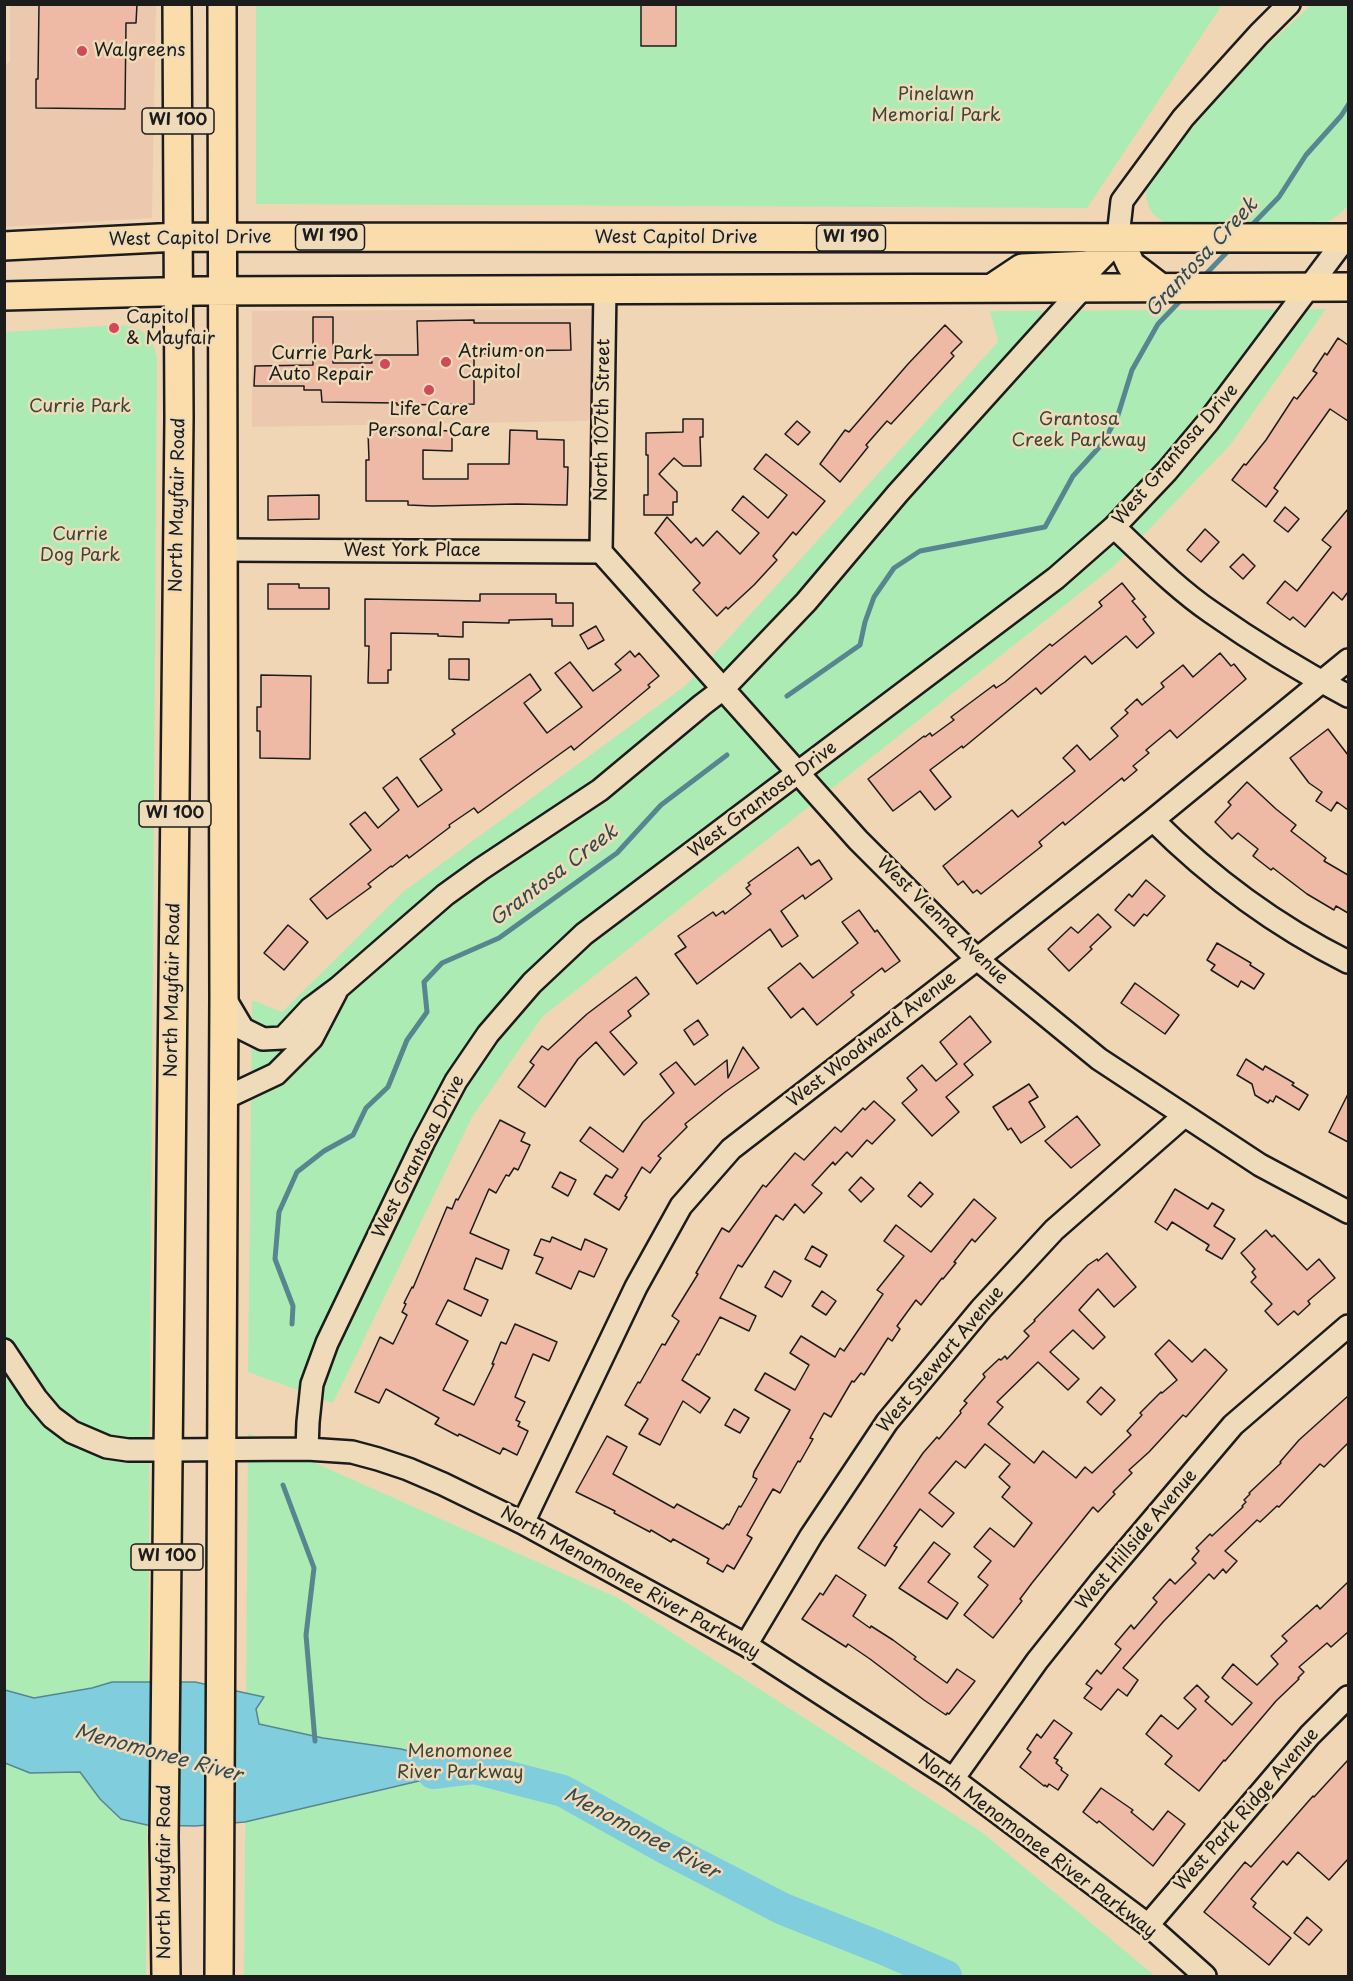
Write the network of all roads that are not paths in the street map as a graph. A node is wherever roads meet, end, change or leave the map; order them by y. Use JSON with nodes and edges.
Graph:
{"nodes":[{"id":1,"x":177,"y":4,"type":"edge"},
{"id":2,"x":222,"y":4,"type":"edge"},
{"id":3,"x":1289,"y":4,"type":"edge"},
{"id":4,"x":178,"y":237,"type":"junction"},
{"id":5,"x":221,"y":237,"type":"junction"},
{"id":6,"x":1118,"y":237,"type":"junction"},
{"id":7,"x":1348,"y":237,"type":"edge"},
{"id":8,"x":4,"y":246,"type":"edge"},
{"id":9,"x":1311,"y":287,"type":"junction"},
{"id":10,"x":1348,"y":287,"type":"edge"},
{"id":11,"x":605,"y":288,"type":"junction"},
{"id":12,"x":992,"y":288,"type":"junction"},
{"id":13,"x":1083,"y":288,"type":"junction"},
{"id":14,"x":1161,"y":288,"type":"junction"},
{"id":15,"x":180,"y":291,"type":"junction"},
{"id":16,"x":221,"y":291,"type":"junction"},
{"id":17,"x":4,"y":296,"type":"edge"},
{"id":18,"x":1114,"y":527,"type":"junction"},
{"id":19,"x":222,"y":550,"type":"junction"},
{"id":20,"x":601,"y":552,"type":"junction"},
{"id":21,"x":1348,"y":660,"type":"edge"},
{"id":22,"x":1322,"y":683,"type":"junction"},
{"id":23,"x":723,"y":689,"type":"junction"},
{"id":24,"x":1348,"y":696,"type":"edge"},
{"id":25,"x":798,"y":773,"type":"junction"},
{"id":26,"x":1153,"y":820,"type":"junction"},
{"id":27,"x":977,"y":959,"type":"junction"},
{"id":28,"x":1348,"y":962,"type":"edge"},
{"id":29,"x":338,"y":988,"type":"junction"},
{"id":30,"x":224,"y":997,"type":"junction"},
{"id":31,"x":223,"y":1099,"type":"junction"},
{"id":32,"x":1184,"y":1116,"type":"junction"},
{"id":33,"x":1348,"y":1212,"type":"edge"},
{"id":34,"x":1348,"y":1326,"type":"edge"},
{"id":35,"x":4,"y":1350,"type":"edge"},
{"id":36,"x":220,"y":1449,"type":"junction"},
{"id":37,"x":307,"y":1449,"type":"junction"},
{"id":38,"x":168,"y":1450,"type":"junction"},
{"id":39,"x":523,"y":1523,"type":"junction"},
{"id":40,"x":746,"y":1645,"type":"junction"},
{"id":41,"x":1348,"y":1698,"type":"edge"},
{"id":42,"x":953,"y":1779,"type":"junction"},
{"id":43,"x":1148,"y":1925,"type":"junction"},
{"id":44,"x":166,"y":1977,"type":"edge"},
{"id":45,"x":219,"y":1977,"type":"edge"},
{"id":46,"x":1204,"y":1977,"type":"edge"}],
"edges":[{"from":1,"to":4,"type":"main road","name":"North Mayfair Road","number":"WI 100"},
{"from":2,"to":5,"type":"main road","number":"WI 100"},
{"from":3,"to":6,"type":"street"},
{"from":4,"to":5,"type":"main road","name":"West Capitol Drive","number":"WI 190"},
{"from":4,"to":8,"type":"main road","name":"West Capitol Drive","number":"WI 190"},
{"from":4,"to":15,"type":"main road","name":"North Mayfair Road","number":"WI 100"},
{"from":5,"to":6,"type":"main road","name":"West Capitol Drive","number":"WI 190"},
{"from":5,"to":16,"type":"main road","number":"WI 100"},
{"from":6,"to":7,"type":"main road","name":"West Capitol Drive","number":"WI 190"},
{"from":6,"to":12,"type":"main road"},
{"from":6,"to":14,"type":"main road"},
{"from":7,"to":9,"type":"street","name":"West Grantosa Drive"},
{"from":9,"to":10,"type":"main road"},
{"from":9,"to":14,"type":"main road"},
{"from":9,"to":18,"type":"street","name":"West Grantosa Drive"},
{"from":11,"to":12,"type":"main road"},
{"from":11,"to":16,"type":"main road"},
{"from":11,"to":20,"type":"street","name":"North 107th Street"},
{"from":12,"to":13,"type":"main road"},
{"from":13,"to":14,"type":"main road"},
{"from":13,"to":23,"type":"street"},
{"from":15,"to":16,"type":"main road"},
{"from":15,"to":17,"type":"main road"},
{"from":15,"to":38,"type":"main road","name":"North Mayfair Road","number":"WI 100"},
{"from":16,"to":19,"type":"main road","number":"WI 100"},
{"from":18,"to":22,"type":"street"},
{"from":18,"to":25,"type":"street","name":"West Grantosa Drive"},
{"from":19,"to":20,"type":"street","name":"West York Place"},
{"from":19,"to":30,"type":"main road","number":"WI 100"},
{"from":20,"to":23,"type":"street","name":"West Vienna Avenue"},
{"from":21,"to":22,"type":"street","name":"West Woodward Avenue"},
{"from":22,"to":24,"type":"street"},
{"from":22,"to":26,"type":"street","name":"West Woodward Avenue"},
{"from":23,"to":25,"type":"street","name":"West Vienna Avenue"},
{"from":23,"to":29,"type":"street"},
{"from":25,"to":27,"type":"street","name":"West Vienna Avenue"},
{"from":25,"to":37,"type":"street","name":"West Grantosa Drive"},
{"from":26,"to":27,"type":"street","name":"West Woodward Avenue"},
{"from":26,"to":28,"type":"street"},
{"from":27,"to":32,"type":"street","name":"West Vienna Avenue"},
{"from":27,"to":39,"type":"street","name":"West Woodward Avenue"},
{"from":29,"to":30,"type":"street"},
{"from":29,"to":31,"type":"street"},
{"from":30,"to":31,"type":"main road","number":"WI 100"},
{"from":31,"to":36,"type":"main road","number":"WI 100"},
{"from":32,"to":33,"type":"street","name":"West Vienna Avenue"},
{"from":32,"to":40,"type":"street","name":"West Stewart Avenue"},
{"from":34,"to":42,"type":"street","name":"West Hillside Avenue"},
{"from":35,"to":38,"type":"street","name":"North Menomonee River Parkway"},
{"from":36,"to":37,"type":"street","name":"North Menomonee River Parkway"},
{"from":36,"to":38,"type":"street","name":"North Menomonee River Parkway"},
{"from":36,"to":45,"type":"main road","number":"WI 100"},
{"from":37,"to":39,"type":"street","name":"North Menomonee River Parkway"},
{"from":38,"to":44,"type":"main road","name":"North Mayfair Road","number":"WI 100"},
{"from":39,"to":40,"type":"street","name":"North Menomonee River Parkway"},
{"from":40,"to":42,"type":"street","name":"North Menomonee River Parkway"},
{"from":41,"to":43,"type":"street","name":"West Park Ridge Avenue"},
{"from":42,"to":43,"type":"street","name":"North Menomonee River Parkway"},
{"from":43,"to":46,"type":"street","name":"North Menomonee River Parkway"}]}
